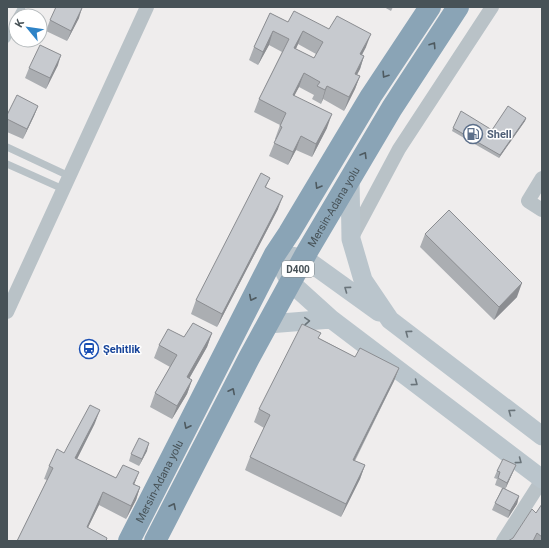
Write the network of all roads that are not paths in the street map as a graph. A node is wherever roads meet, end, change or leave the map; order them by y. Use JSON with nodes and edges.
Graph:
{"nodes":[{"id":1,"x":146,"y":7,"type":"edge"},
{"id":2,"x":430,"y":7,"type":"edge"},
{"id":3,"x":458,"y":7,"type":"edge"},
{"id":4,"x":492,"y":7,"type":"edge"},
{"id":5,"x":7,"y":147,"type":"edge"},
{"id":6,"x":7,"y":164,"type":"edge"},
{"id":7,"x":69,"y":176,"type":"junction"},
{"id":8,"x":350,"y":178,"type":"junction"},
{"id":9,"x":542,"y":178,"type":"edge"},
{"id":10,"x":63,"y":189,"type":"junction"},
{"id":11,"x":542,"y":210,"type":"edge"},
{"id":12,"x":351,"y":239,"type":"junction"},
{"id":13,"x":275,"y":254,"type":"junction"},
{"id":14,"x":304,"y":258,"type":"junction"},
{"id":15,"x":290,"y":282,"type":"junction"},
{"id":16,"x":7,"y":312,"type":"edge"},
{"id":17,"x":331,"y":319,"type":"junction"},
{"id":18,"x":390,"y":320,"type":"junction"},
{"id":19,"x":268,"y":324,"type":"junction"},
{"id":20,"x":542,"y":436,"type":"edge"},
{"id":21,"x":542,"y":480,"type":"edge"},
{"id":22,"x":129,"y":541,"type":"edge"},
{"id":23,"x":155,"y":541,"type":"edge"},
{"id":24,"x":503,"y":541,"type":"edge"}],
"edges":[{"from":1,"to":7,"type":"street"},
{"from":2,"to":13,"type":"highway","name":"Mersin-Adana yolu","number":"D400","one_way":true},
{"from":8,"to":3,"type":"highway","name":"Mersin-Adana yolu","number":"D400","one_way":true},
{"from":4,"to":12,"type":"street"},
{"from":5,"to":7,"type":"lane"},
{"from":6,"to":10,"type":"lane"},
{"from":7,"to":10,"type":"street"},
{"from":8,"to":12,"type":"main road"},
{"from":8,"to":14,"type":"highway","name":"Mersin-Adana yolu","number":"D400"},
{"from":9,"to":11,"type":"street"},
{"from":10,"to":16,"type":"street"},
{"from":12,"to":18,"type":"main road"},
{"from":13,"to":14,"type":"main road"},
{"from":13,"to":15,"type":"main road"},
{"from":13,"to":22,"type":"highway","name":"Mersin-Adana yolu","number":"D400","one_way":true},
{"from":14,"to":15,"type":"highway","name":"Mersin-Adana yolu","number":"D400"},
{"from":18,"to":14,"type":"main road","one_way":true},
{"from":15,"to":17,"type":"main road"},
{"from":15,"to":19,"type":"highway","name":"Mersin-Adana yolu","number":"D400"},
{"from":19,"to":17,"type":"main road","one_way":true},
{"from":17,"to":21,"type":"main road","one_way":true},
{"from":20,"to":18,"type":"main road","one_way":true},
{"from":23,"to":19,"type":"highway","name":"Mersin-Adana yolu","number":"D400","one_way":true},
{"from":21,"to":24,"type":"street"}]}
